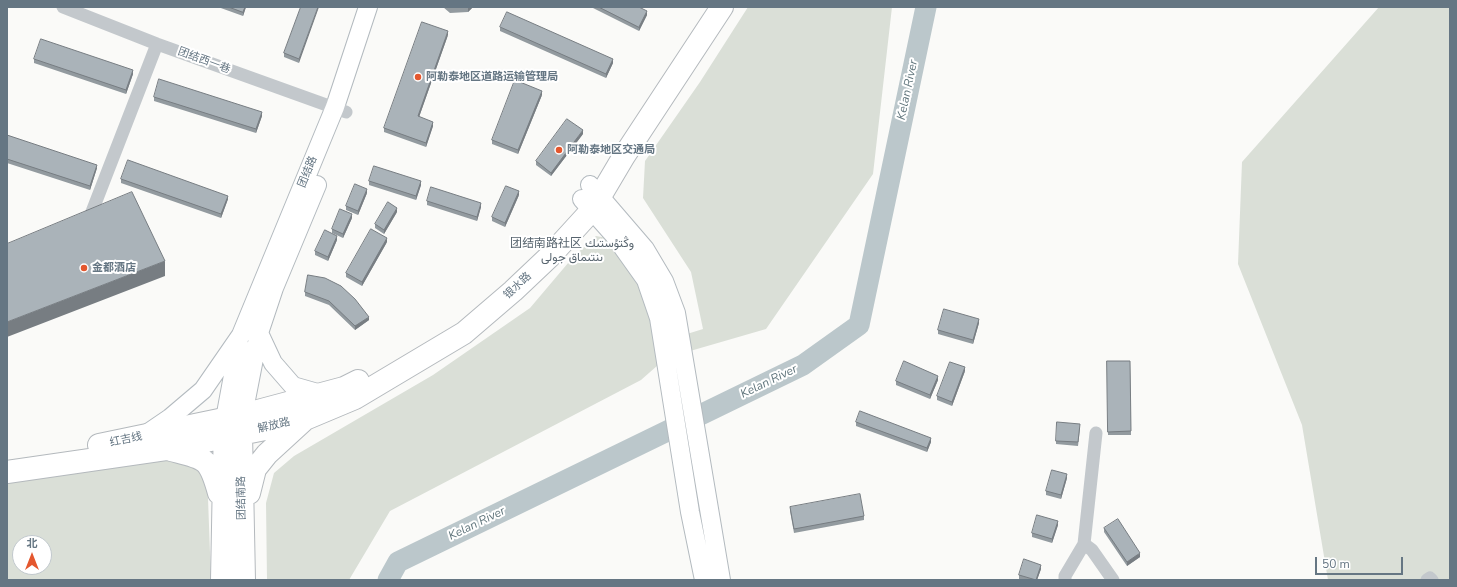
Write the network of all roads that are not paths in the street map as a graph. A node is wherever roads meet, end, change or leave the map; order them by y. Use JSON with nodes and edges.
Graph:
{"nodes":[{"id":1,"x":63,"y":7,"type":"edge"},
{"id":2,"x":368,"y":7,"type":"edge"},
{"id":3,"x":381,"y":7,"type":"edge"},
{"id":4,"x":706,"y":7,"type":"edge"},
{"id":5,"x":722,"y":7,"type":"edge"},
{"id":6,"x":157,"y":44,"type":"junction"},
{"id":7,"x":341,"y":110,"type":"junction"},
{"id":8,"x":591,"y":198,"type":"junction"},
{"id":9,"x":88,"y":222,"type":"edge"},
{"id":10,"x":259,"y":333,"type":"junction"},
{"id":11,"x":241,"y":335,"type":"junction"},
{"id":12,"x":321,"y":394,"type":"junction"},
{"id":13,"x":305,"y":419,"type":"junction"},
{"id":14,"x":233,"y":426,"type":"junction"},
{"id":15,"x":1096,"y":432,"type":"dead end"},
{"id":16,"x":144,"y":436,"type":"junction"},
{"id":17,"x":166,"y":449,"type":"junction"},
{"id":18,"x":7,"y":459,"type":"edge"},
{"id":19,"x":7,"y":472,"type":"edge"},
{"id":20,"x":223,"y":506,"type":"junction"},
{"id":21,"x":243,"y":518,"type":"junction"},
{"id":22,"x":1084,"y":544,"type":"junction"},
{"id":23,"x":222,"y":580,"type":"edge"},
{"id":24,"x":244,"y":580,"type":"edge"},
{"id":25,"x":704,"y":580,"type":"edge"},
{"id":26,"x":721,"y":580,"type":"edge"},
{"id":27,"x":1065,"y":580,"type":"edge"},
{"id":28,"x":1113,"y":580,"type":"edge"},
{"id":29,"x":1428,"y":580,"type":"edge"},
{"id":30,"x":1432,"y":580,"type":"edge"}],
"edges":[{"from":1,"to":6,"type":"street","name":"团结西一巷"},
{"from":2,"to":7,"type":"main road","name":"团结路"},
{"from":3,"to":7,"type":"main road","name":"团结路"},
{"from":4,"to":8,"type":"highway","name":"银水路"},
{"from":5,"to":8,"type":"highway","name":"银水路"},
{"from":6,"to":7,"type":"street","name":"团结西一巷"},
{"from":6,"to":9,"type":"street"},
{"from":7,"to":10,"type":"main road","name":"团结路"},
{"from":7,"to":11,"type":"main road","name":"团结路"},
{"from":8,"to":12,"type":"highway","name":"银水路"},
{"from":8,"to":13,"type":"highway","name":"银水路"},
{"from":8,"to":25,"type":"main road"},
{"from":8,"to":26,"type":"main road"},
{"from":10,"to":12,"type":"main road"},
{"from":10,"to":14,"type":"main road","name":"团结路"},
{"from":11,"to":14,"type":"main road"},
{"from":11,"to":16,"type":"main road"},
{"from":12,"to":14,"type":"highway","name":"银水路"},
{"from":13,"to":14,"type":"highway","name":"解放路"},
{"from":13,"to":21,"type":"highway"},
{"from":14,"to":16,"type":"highway","name":"红吉线"},
{"from":14,"to":17,"type":"highway","name":"红吉线"},
{"from":14,"to":20,"type":"highway","name":"团结南路"},
{"from":14,"to":21,"type":"highway","name":"团结南路"},
{"from":15,"to":22,"type":"street"},
{"from":16,"to":18,"type":"highway","name":"红吉线"},
{"from":17,"to":19,"type":"highway","name":"红吉线"},
{"from":17,"to":20,"type":"highway"},
{"from":20,"to":23,"type":"highway","name":"团结南路"},
{"from":21,"to":24,"type":"highway","name":"团结南路"},
{"from":22,"to":27,"type":"street"},
{"from":22,"to":28,"type":"street"},
{"from":29,"to":30,"type":"street"}]}
